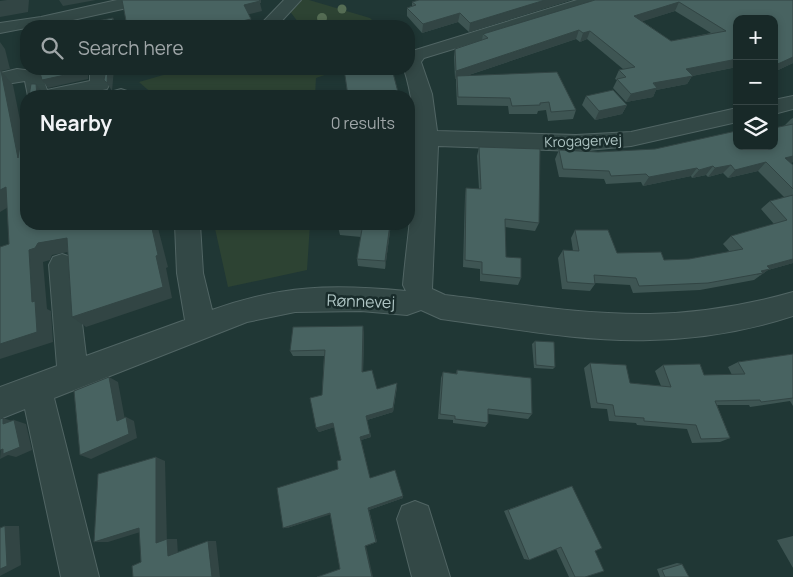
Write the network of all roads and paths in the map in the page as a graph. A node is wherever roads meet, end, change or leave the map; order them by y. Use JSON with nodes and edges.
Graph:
{"nodes":[{"id":1,"x":140,"y":0,"type":"edge"},
{"id":2,"x":293,"y":0,"type":"edge"},
{"id":3,"x":595,"y":0,"type":"edge"},
{"id":4,"x":49,"y":20,"type":"edge"},
{"id":5,"x":274,"y":20,"type":"edge"},
{"id":6,"x":20,"y":25,"type":"edge"},
{"id":7,"x":0,"y":28,"type":"edge"},
{"id":8,"x":20,"y":31,"type":"edge"},
{"id":9,"x":0,"y":41,"type":"edge"},
{"id":10,"x":415,"y":57,"type":"edge"},
{"id":11,"x":415,"y":74,"type":"edge"},
{"id":12,"x":100,"y":75,"type":"edge"},
{"id":13,"x":0,"y":79,"type":"edge"},
{"id":14,"x":37,"y":90,"type":"edge"},
{"id":15,"x":75,"y":90,"type":"edge"},
{"id":16,"x":793,"y":102,"type":"edge"},
{"id":17,"x":778,"y":106,"type":"edge"},
{"id":18,"x":733,"y":116,"type":"edge"},
{"id":19,"x":427,"y":138,"type":"junction"},
{"id":20,"x":181,"y":230,"type":"edge"},
{"id":21,"x":62,"y":265,"type":"dead end"},
{"id":22,"x":422,"y":297,"type":"junction"},
{"id":23,"x":793,"y":304,"type":"edge"},
{"id":24,"x":201,"y":326,"type":"junction"},
{"id":25,"x":73,"y":375,"type":"junction"},
{"id":26,"x":36,"y":389,"type":"junction"},
{"id":27,"x":0,"y":403,"type":"edge"},
{"id":28,"x":415,"y":518,"type":"dead end"},
{"id":29,"x":80,"y":577,"type":"edge"},
{"id":30,"x":432,"y":577,"type":"edge"}],
"edges":[{"from":1,"to":4,"type":"street"},
{"from":2,"to":5,"type":"street"},
{"from":3,"to":10,"type":"street"},
{"from":6,"to":7,"type":"street"},
{"from":8,"to":9,"type":"street"},
{"from":11,"to":19,"type":"street"},
{"from":12,"to":15,"type":"street"},
{"from":13,"to":14,"type":"street"},
{"from":16,"to":17,"type":"street"},
{"from":18,"to":19,"type":"street","name":"Krogagervej"},
{"from":19,"to":22,"type":"street"},
{"from":20,"to":24,"type":"street"},
{"from":21,"to":25,"type":"street"},
{"from":22,"to":23,"type":"street"},
{"from":22,"to":24,"type":"street","name":"Rønnevej"},
{"from":24,"to":25,"type":"street","name":"Rønnevej"},
{"from":25,"to":26,"type":"street","name":"Rønnevej"},
{"from":26,"to":27,"type":"street","name":"Rønnevej"},
{"from":26,"to":29,"type":"street"},
{"from":28,"to":30,"type":"street"}]}
